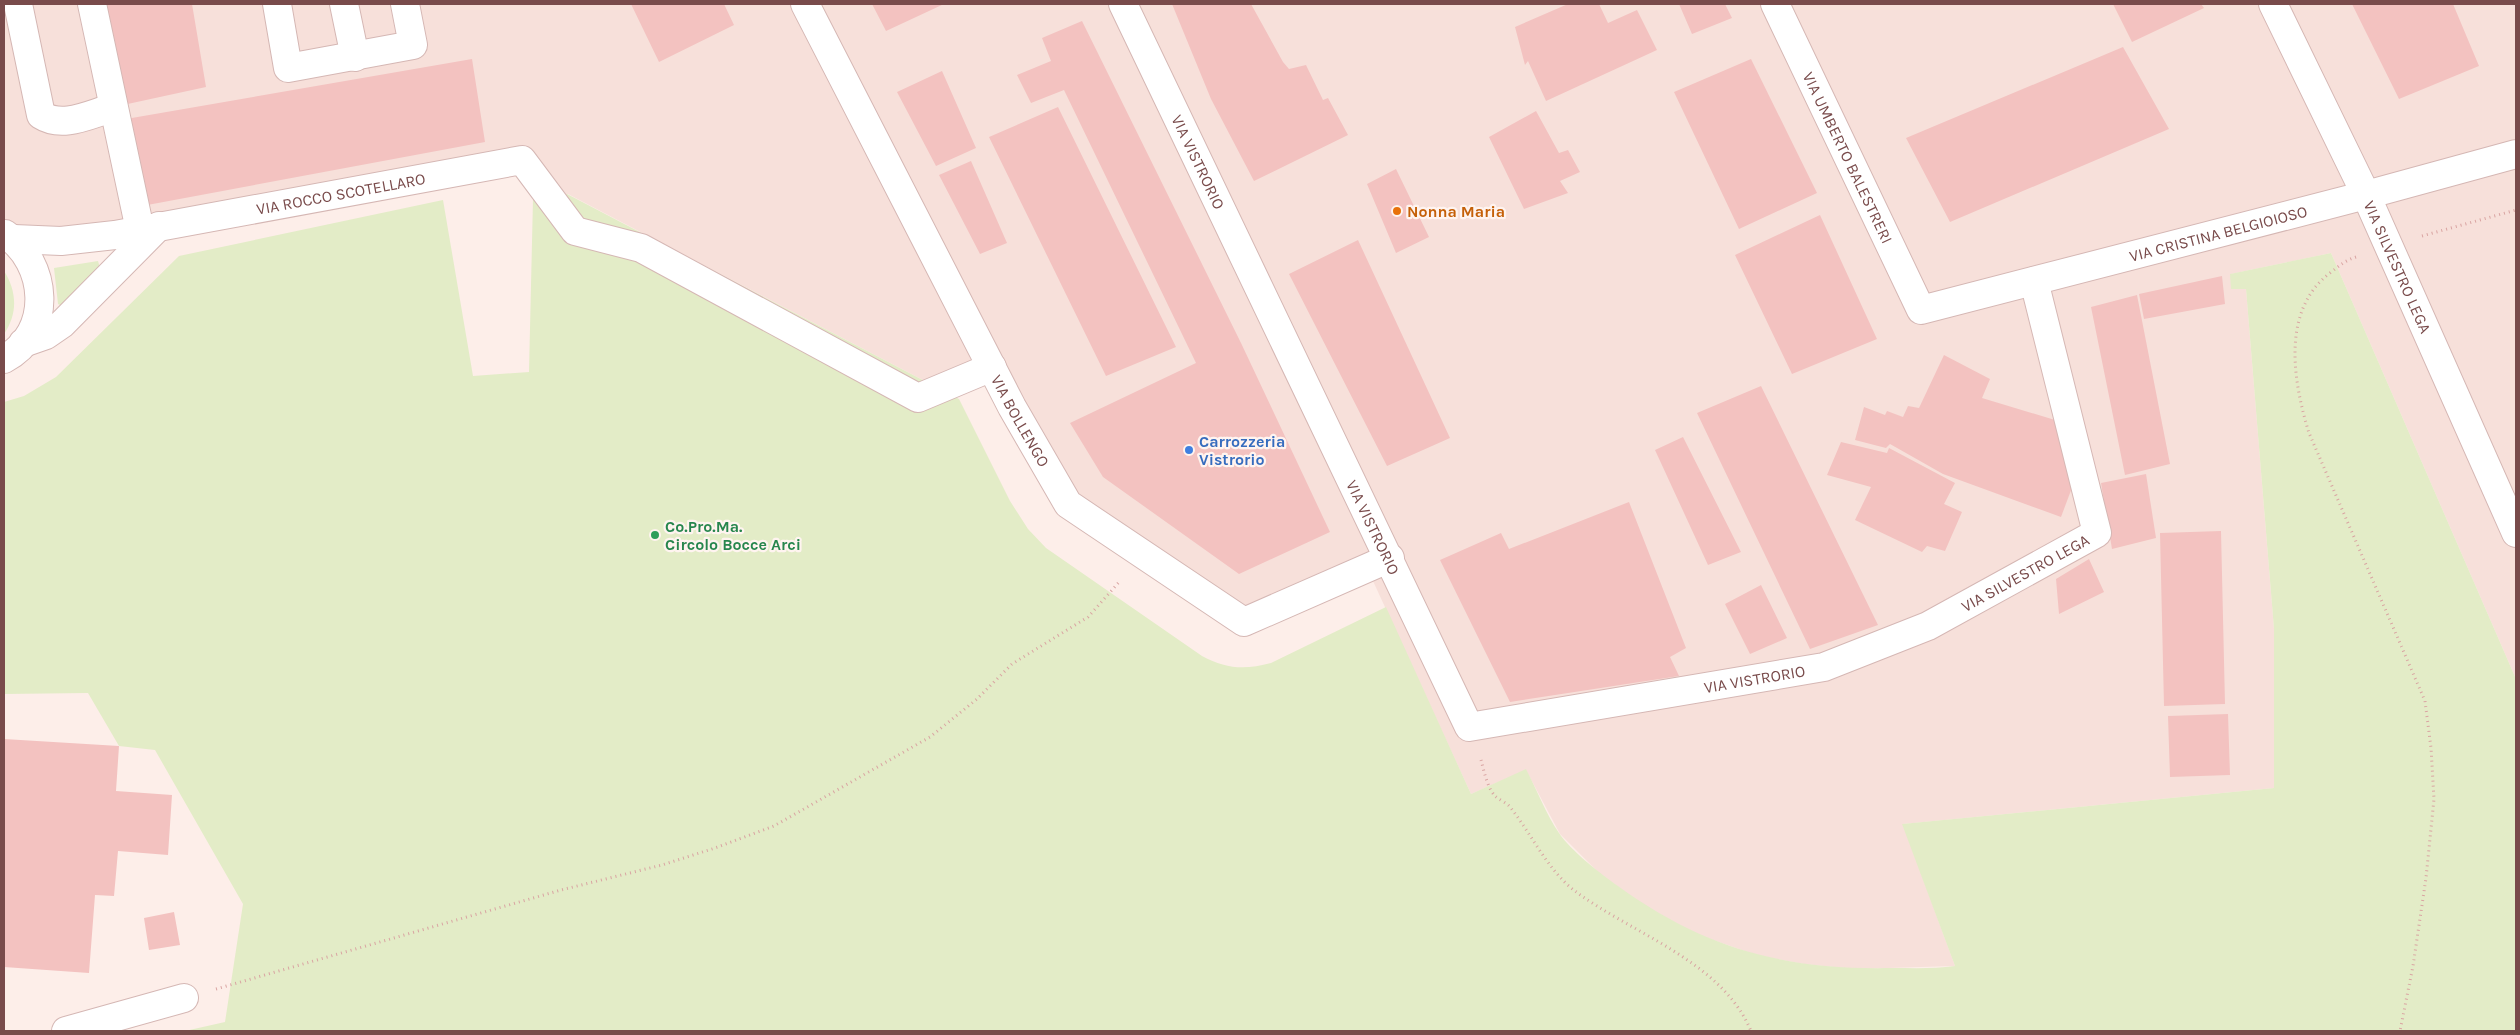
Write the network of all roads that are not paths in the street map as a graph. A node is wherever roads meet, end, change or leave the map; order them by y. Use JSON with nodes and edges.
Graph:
{"nodes":[{"id":1,"x":18,"y":4,"type":"edge"},
{"id":2,"x":92,"y":4,"type":"edge"},
{"id":3,"x":277,"y":4,"type":"edge"},
{"id":4,"x":344,"y":4,"type":"edge"},
{"id":5,"x":405,"y":4,"type":"edge"},
{"id":6,"x":805,"y":4,"type":"edge"},
{"id":7,"x":1123,"y":4,"type":"edge"},
{"id":8,"x":1775,"y":4,"type":"edge"},
{"id":9,"x":2273,"y":4,"type":"edge"},
{"id":10,"x":355,"y":57,"type":"junction"},
{"id":11,"x":112,"y":108,"type":"junction"},
{"id":12,"x":2516,"y":154,"type":"edge"},
{"id":13,"x":2366,"y":195,"type":"junction"},
{"id":14,"x":150,"y":228,"type":"junction"},
{"id":15,"x":9,"y":236,"type":"edge"},
{"id":16,"x":2034,"y":281,"type":"junction"},
{"id":17,"x":1921,"y":310,"type":"joint"},
{"id":18,"x":13,"y":351,"type":"edge"},
{"id":19,"x":992,"y":367,"type":"junction"},
{"id":20,"x":2516,"y":533,"type":"edge"},
{"id":21,"x":1390,"y":558,"type":"junction"},
{"id":22,"x":1824,"y":667,"type":"joint"},
{"id":23,"x":184,"y":998,"type":"road end"},
{"id":24,"x":66,"y":1031,"type":"edge"}],
"edges":[{"from":1,"to":11,"type":"street"},
{"from":2,"to":11,"type":"street"},
{"from":3,"to":10,"type":"street"},
{"from":4,"to":10,"type":"street"},
{"from":5,"to":10,"type":"street"},
{"from":6,"to":19,"type":"street","name":"VIA BOLLENGO"},
{"from":7,"to":21,"type":"street","name":"VIA VISTRORIO"},
{"from":8,"to":17,"type":"street","name":"VIA UMBERTO BALESTRERI"},
{"from":9,"to":13,"type":"street","name":"VIA SILVESTRO LEGA"},
{"from":11,"to":14,"type":"street"},
{"from":12,"to":13,"type":"street","name":"VIA CRISTINA BELGIOIOSO"},
{"from":13,"to":16,"type":"street","name":"VIA CRISTINA BELGIOIOSO"},
{"from":13,"to":20,"type":"street","name":"VIA SILVESTRO LEGA"},
{"from":14,"to":15,"type":"street","name":"VIA ROCCO SCOTELLARO"},
{"from":14,"to":18,"type":"street"},
{"from":14,"to":19,"type":"street","name":"VIA ROCCO SCOTELLARO"},
{"from":15,"to":18,"type":"street"},
{"from":16,"to":17,"type":"street","name":"VIA CRISTINA BELGIOIOSO"},
{"from":16,"to":22,"type":"street","name":"VIA SILVESTRO LEGA"},
{"from":19,"to":21,"type":"street","name":"VIA BOLLENGO"},
{"from":21,"to":22,"type":"street","name":"VIA VISTRORIO"},
{"from":23,"to":24,"type":"street"}]}
